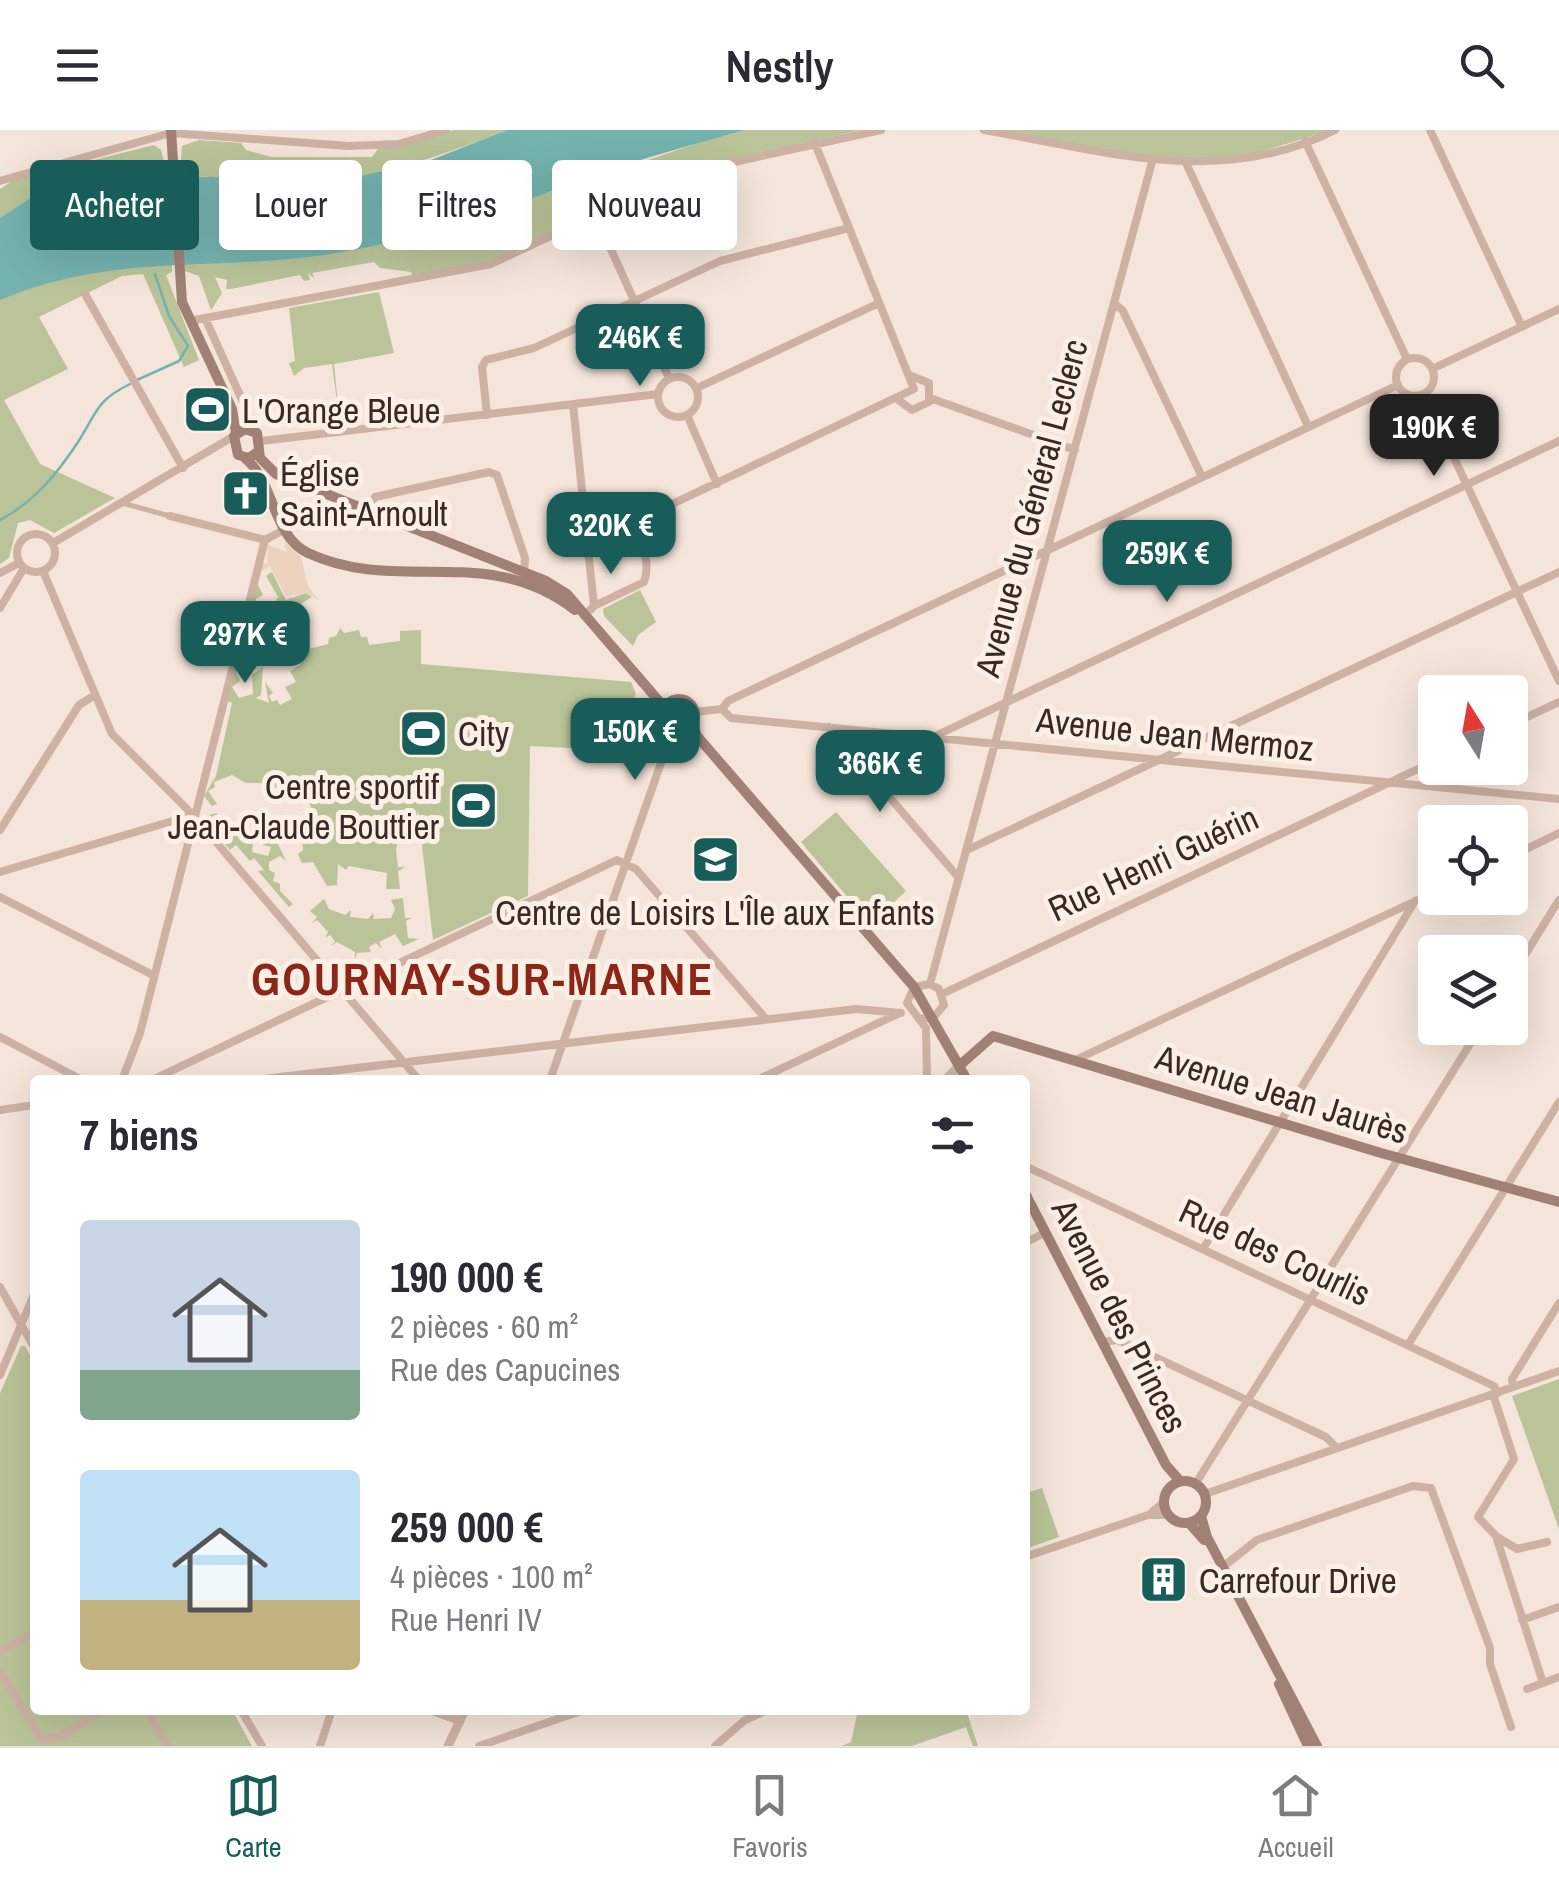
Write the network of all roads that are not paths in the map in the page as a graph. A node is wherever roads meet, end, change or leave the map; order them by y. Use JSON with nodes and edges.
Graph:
{"nodes":[{"id":1,"x":446,"y":130,"type":"edge"},
{"id":2,"x":880,"y":130,"type":"edge"},
{"id":3,"x":984,"y":130,"type":"edge"},
{"id":4,"x":1335,"y":130,"type":"edge"},
{"id":5,"x":1430,"y":130,"type":"edge"},
{"id":6,"x":171,"y":131,"type":"edge"},
{"id":7,"x":1305,"y":141,"type":"junction"},
{"id":8,"x":814,"y":142,"type":"junction"},
{"id":9,"x":737,"y":161,"type":"edge"},
{"id":10,"x":1152,"y":162,"type":"junction"},
{"id":11,"x":1186,"y":163,"type":"junction"},
{"id":12,"x":0,"y":182,"type":"edge"},
{"id":13,"x":850,"y":228,"type":"junction"},
{"id":14,"x":552,"y":235,"type":"edge"},
{"id":15,"x":611,"y":250,"type":"edge"},
{"id":16,"x":181,"y":290,"type":"junction"},
{"id":17,"x":85,"y":294,"type":"dead end"},
{"id":18,"x":634,"y":300,"type":"junction"},
{"id":19,"x":879,"y":302,"type":"junction"},
{"id":20,"x":1114,"y":303,"type":"junction"},
{"id":21,"x":1559,"y":309,"type":"edge"},
{"id":22,"x":200,"y":319,"type":"junction"},
{"id":23,"x":1522,"y":326,"type":"junction"},
{"id":24,"x":1408,"y":359,"type":"junction"},
{"id":25,"x":1432,"y":368,"type":"junction"},
{"id":26,"x":910,"y":375,"type":"junction"},
{"id":27,"x":670,"y":378,"type":"junction"},
{"id":28,"x":1398,"y":385,"type":"junction"},
{"id":29,"x":697,"y":388,"type":"junction"},
{"id":30,"x":658,"y":394,"type":"junction"},
{"id":31,"x":1424,"y":394,"type":"junction"},
{"id":32,"x":930,"y":398,"type":"junction"},
{"id":33,"x":897,"y":399,"type":"junction"},
{"id":34,"x":573,"y":404,"type":"junction"},
{"id":35,"x":487,"y":414,"type":"junction"},
{"id":36,"x":687,"y":415,"type":"junction"},
{"id":37,"x":1308,"y":426,"type":"junction"},
{"id":38,"x":235,"y":435,"type":"junction"},
{"id":39,"x":256,"y":439,"type":"junction"},
{"id":40,"x":1559,"y":441,"type":"edge"},
{"id":41,"x":217,"y":450,"type":"junction"},
{"id":42,"x":1075,"y":450,"type":"junction"},
{"id":43,"x":240,"y":455,"type":"junction"},
{"id":44,"x":184,"y":468,"type":"junction"},
{"id":45,"x":1202,"y":477,"type":"junction"},
{"id":46,"x":717,"y":484,"type":"junction"},
{"id":47,"x":1466,"y":485,"type":"junction"},
{"id":48,"x":122,"y":503,"type":"junction"},
{"id":49,"x":367,"y":510,"type":"junction"},
{"id":50,"x":170,"y":516,"type":"joint"},
{"id":51,"x":285,"y":529,"type":"junction"},
{"id":52,"x":265,"y":540,"type":"junction"},
{"id":53,"x":53,"y":543,"type":"junction"},
{"id":54,"x":1048,"y":550,"type":"junction"},
{"id":55,"x":472,"y":551,"type":"junction"},
{"id":56,"x":22,"y":565,"type":"junction"},
{"id":57,"x":510,"y":566,"type":"junction"},
{"id":58,"x":43,"y":570,"type":"junction"},
{"id":59,"x":469,"y":571,"type":"junction"},
{"id":60,"x":1559,"y":572,"type":"edge"},
{"id":61,"x":0,"y":573,"type":"edge"},
{"id":62,"x":496,"y":573,"type":"junction"},
{"id":63,"x":526,"y":576,"type":"junction"},
{"id":64,"x":1517,"y":592,"type":"junction"},
{"id":65,"x":594,"y":606,"type":"junction"},
{"id":66,"x":0,"y":608,"type":"edge"},
{"id":67,"x":584,"y":616,"type":"junction"},
{"id":68,"x":1559,"y":681,"type":"edge"},
{"id":69,"x":95,"y":694,"type":"junction"},
{"id":70,"x":1007,"y":701,"type":"junction"},
{"id":71,"x":1559,"y":702,"type":"edge"},
{"id":72,"x":668,"y":703,"type":"junction"},
{"id":73,"x":722,"y":710,"type":"junction"},
{"id":74,"x":695,"y":712,"type":"junction"},
{"id":75,"x":1528,"y":717,"type":"edge"},
{"id":76,"x":829,"y":727,"type":"junction"},
{"id":77,"x":668,"y":728,"type":"junction"},
{"id":78,"x":691,"y":730,"type":"junction"},
{"id":79,"x":933,"y":737,"type":"junction"},
{"id":80,"x":996,"y":744,"type":"junction"},
{"id":81,"x":1159,"y":760,"type":"junction"},
{"id":82,"x":1418,"y":768,"type":"edge"},
{"id":83,"x":1388,"y":782,"type":"junction"},
{"id":84,"x":1559,"y":799,"type":"edge"},
{"id":85,"x":194,"y":816,"type":"junction"},
{"id":86,"x":0,"y":830,"type":"edge"},
{"id":87,"x":1559,"y":834,"type":"edge"},
{"id":88,"x":1528,"y":848,"type":"edge"},
{"id":89,"x":968,"y":850,"type":"junction"},
{"id":90,"x":626,"y":862,"type":"junction"},
{"id":91,"x":0,"y":872,"type":"edge"},
{"id":92,"x":959,"y":878,"type":"junction"},
{"id":93,"x":0,"y":896,"type":"edge"},
{"id":94,"x":1418,"y":900,"type":"edge"},
{"id":95,"x":1559,"y":900,"type":"edge"},
{"id":96,"x":1415,"y":901,"type":"junction"},
{"id":97,"x":1528,"y":950,"type":"edge"},
{"id":98,"x":153,"y":976,"type":"junction"},
{"id":99,"x":930,"y":984,"type":"junction"},
{"id":100,"x":914,"y":987,"type":"junction"},
{"id":101,"x":343,"y":990,"type":"junction"},
{"id":102,"x":942,"y":994,"type":"junction"},
{"id":103,"x":904,"y":1011,"type":"junction"},
{"id":104,"x":934,"y":1018,"type":"junction"},
{"id":105,"x":766,"y":1019,"type":"junction"},
{"id":106,"x":920,"y":1019,"type":"junction"},
{"id":107,"x":0,"y":1037,"type":"edge"},
{"id":108,"x":562,"y":1044,"type":"junction"},
{"id":109,"x":1469,"y":1045,"type":"edge"},
{"id":110,"x":404,"y":1062,"type":"junction"},
{"id":111,"x":1074,"y":1062,"type":"junction"},
{"id":112,"x":959,"y":1066,"type":"junction"},
{"id":113,"x":72,"y":1075,"type":"edge"},
{"id":114,"x":123,"y":1075,"type":"edge"},
{"id":115,"x":163,"y":1075,"type":"edge"},
{"id":116,"x":341,"y":1075,"type":"edge"},
{"id":117,"x":416,"y":1075,"type":"edge"},
{"id":118,"x":552,"y":1075,"type":"edge"},
{"id":119,"x":768,"y":1075,"type":"edge"},
{"id":120,"x":927,"y":1075,"type":"edge"},
{"id":121,"x":950,"y":1075,"type":"edge"},
{"id":122,"x":964,"y":1075,"type":"edge"},
{"id":123,"x":1559,"y":1102,"type":"edge"},
{"id":124,"x":30,"y":1106,"type":"edge"},
{"id":125,"x":0,"y":1110,"type":"edge"},
{"id":126,"x":1281,"y":1123,"type":"junction"},
{"id":127,"x":1399,"y":1158,"type":"junction"},
{"id":128,"x":1030,"y":1168,"type":"edge"},
{"id":129,"x":1505,"y":1188,"type":"junction"},
{"id":130,"x":1030,"y":1202,"type":"edge"},
{"id":131,"x":1559,"y":1202,"type":"edge"},
{"id":132,"x":1046,"y":1232,"type":"junction"},
{"id":133,"x":1030,"y":1240,"type":"edge"},
{"id":134,"x":1203,"y":1249,"type":"junction"},
{"id":135,"x":0,"y":1287,"type":"edge"},
{"id":136,"x":1310,"y":1300,"type":"junction"},
{"id":137,"x":1559,"y":1303,"type":"edge"},
{"id":138,"x":30,"y":1305,"type":"edge"},
{"id":139,"x":22,"y":1325,"type":"junction"},
{"id":140,"x":30,"y":1340,"type":"edge"},
{"id":141,"x":1102,"y":1342,"type":"junction"},
{"id":142,"x":1408,"y":1345,"type":"junction"},
{"id":143,"x":1559,"y":1372,"type":"edge"},
{"id":144,"x":0,"y":1375,"type":"edge"},
{"id":145,"x":1513,"y":1387,"type":"junction"},
{"id":146,"x":1495,"y":1394,"type":"junction"},
{"id":147,"x":1248,"y":1400,"type":"junction"},
{"id":148,"x":1337,"y":1448,"type":"junction"},
{"id":149,"x":1166,"y":1465,"type":"junction"},
{"id":150,"x":1180,"y":1481,"type":"junction"},
{"id":151,"x":1196,"y":1483,"type":"junction"},
{"id":152,"x":1169,"y":1487,"type":"junction"},
{"id":153,"x":1205,"y":1494,"type":"junction"},
{"id":154,"x":1164,"y":1502,"type":"junction"},
{"id":155,"x":1148,"y":1514,"type":"junction"},
{"id":156,"x":1168,"y":1515,"type":"junction"},
{"id":157,"x":1201,"y":1516,"type":"junction"},
{"id":158,"x":1189,"y":1522,"type":"junction"},
{"id":159,"x":1496,"y":1536,"type":"junction"},
{"id":160,"x":1547,"y":1542,"type":"dead end"},
{"id":161,"x":1030,"y":1555,"type":"edge"},
{"id":162,"x":1224,"y":1566,"type":"junction"},
{"id":163,"x":1553,"y":1606,"type":"edge"},
{"id":164,"x":1522,"y":1620,"type":"junction"},
{"id":165,"x":30,"y":1635,"type":"edge"},
{"id":166,"x":0,"y":1652,"type":"edge"},
{"id":167,"x":0,"y":1670,"type":"edge"},
{"id":168,"x":1559,"y":1677,"type":"edge"},
{"id":169,"x":1544,"y":1683,"type":"junction"},
{"id":170,"x":1527,"y":1689,"type":"dead end"},
{"id":171,"x":96,"y":1715,"type":"edge"},
{"id":172,"x":149,"y":1715,"type":"edge"},
{"id":173,"x":244,"y":1715,"type":"edge"},
{"id":174,"x":330,"y":1715,"type":"edge"},
{"id":175,"x":443,"y":1715,"type":"edge"},
{"id":176,"x":463,"y":1715,"type":"edge"},
{"id":177,"x":569,"y":1715,"type":"edge"},
{"id":178,"x":756,"y":1715,"type":"edge"},
{"id":179,"x":460,"y":1721,"type":"junction"},
{"id":180,"x":1511,"y":1727,"type":"dead end"},
{"id":181,"x":167,"y":1746,"type":"edge"},
{"id":182,"x":262,"y":1746,"type":"edge"},
{"id":183,"x":320,"y":1746,"type":"edge"},
{"id":184,"x":448,"y":1746,"type":"edge"},
{"id":185,"x":479,"y":1746,"type":"edge"},
{"id":186,"x":715,"y":1746,"type":"edge"},
{"id":187,"x":1308,"y":1746,"type":"edge"},
{"id":188,"x":1317,"y":1746,"type":"edge"}],
"edges":[{"from":1,"to":6,"type":"street"},
{"from":2,"to":8,"type":"street"},
{"from":3,"to":10,"type":"street"},
{"from":4,"to":7,"type":"street"},
{"from":5,"to":23,"type":"street"},
{"from":6,"to":12,"type":"street"},
{"from":6,"to":16,"type":"main road"},
{"from":7,"to":11,"type":"street"},
{"from":7,"to":24,"type":"street"},
{"from":8,"to":9,"type":"street"},
{"from":8,"to":13,"type":"street"},
{"from":10,"to":11,"type":"street"},
{"from":10,"to":20,"type":"street","name":"Avenue du Général Leclerc"},
{"from":11,"to":37,"type":"street"},
{"from":13,"to":18,"type":"street"},
{"from":13,"to":19,"type":"street"},
{"from":14,"to":22,"type":"street"},
{"from":15,"to":18,"type":"street"},
{"from":16,"to":22,"type":"main road"},
{"from":16,"to":38,"type":"main road"},
{"from":17,"to":44,"type":"street"},
{"from":18,"to":27,"type":"street"},
{"from":18,"to":35,"type":"street"},
{"from":19,"to":26,"type":"street"},
{"from":19,"to":29,"type":"street"},
{"from":20,"to":42,"type":"street","name":"Avenue du Général Leclerc"},
{"from":20,"to":45,"type":"street"},
{"from":21,"to":23,"type":"street"},
{"from":22,"to":39,"type":"main road"},
{"from":23,"to":25,"type":"street"},
{"from":24,"to":25,"type":"street"},
{"from":24,"to":28,"type":"street"},
{"from":25,"to":31,"type":"street"},
{"from":26,"to":32,"type":"street"},
{"from":26,"to":33,"type":"street"},
{"from":27,"to":29,"type":"street"},
{"from":27,"to":30,"type":"street"},
{"from":28,"to":31,"type":"street"},
{"from":28,"to":37,"type":"street"},
{"from":29,"to":36,"type":"street"},
{"from":30,"to":34,"type":"street"},
{"from":30,"to":36,"type":"street"},
{"from":31,"to":47,"type":"street"},
{"from":32,"to":33,"type":"street"},
{"from":32,"to":42,"type":"street"},
{"from":33,"to":46,"type":"street"},
{"from":34,"to":35,"type":"street"},
{"from":34,"to":65,"type":"street"},
{"from":35,"to":39,"type":"street"},
{"from":36,"to":46,"type":"street"},
{"from":37,"to":45,"type":"street"},
{"from":38,"to":39,"type":"main road"},
{"from":38,"to":41,"type":"street"},
{"from":38,"to":43,"type":"main road"},
{"from":39,"to":43,"type":"main road"},
{"from":39,"to":49,"type":"main road"},
{"from":40,"to":47,"type":"street"},
{"from":41,"to":43,"type":"street"},
{"from":41,"to":44,"type":"street"},
{"from":42,"to":54,"type":"street","name":"Avenue du Général Leclerc"},
{"from":43,"to":51,"type":"main road"},
{"from":44,"to":48,"type":"street"},
{"from":45,"to":54,"type":"street"},
{"from":46,"to":65,"type":"street"},
{"from":47,"to":64,"type":"street"},
{"from":47,"to":70,"type":"street"},
{"from":48,"to":50,"type":"street"},
{"from":48,"to":53,"type":"street"},
{"from":49,"to":55,"type":"main road"},
{"from":49,"to":63,"type":"street"},
{"from":50,"to":52,"type":"street"},
{"from":51,"to":52,"type":"street"},
{"from":51,"to":59,"type":"main road"},
{"from":52,"to":85,"type":"street"},
{"from":53,"to":56,"type":"street"},
{"from":53,"to":58,"type":"street"},
{"from":54,"to":70,"type":"street","name":"Avenue du Général Leclerc"},
{"from":54,"to":73,"type":"street"},
{"from":55,"to":57,"type":"main road"},
{"from":55,"to":59,"type":"main road"},
{"from":56,"to":58,"type":"street"},
{"from":56,"to":61,"type":"street"},
{"from":56,"to":66,"type":"street"},
{"from":57,"to":62,"type":"street"},
{"from":57,"to":63,"type":"main road"},
{"from":58,"to":69,"type":"street"},
{"from":59,"to":62,"type":"main road"},
{"from":60,"to":64,"type":"street"},
{"from":62,"to":63,"type":"main road"},
{"from":63,"to":67,"type":"main road"},
{"from":64,"to":68,"type":"street"},
{"from":64,"to":81,"type":"street"},
{"from":65,"to":67,"type":"street"},
{"from":67,"to":72,"type":"main road"},
{"from":69,"to":85,"type":"street"},
{"from":69,"to":86,"type":"street"},
{"from":70,"to":79,"type":"street"},
{"from":70,"to":80,"type":"street","name":"Avenue du Général Leclerc"},
{"from":71,"to":75,"type":"street"},
{"from":72,"to":74,"type":"main road"},
{"from":72,"to":77,"type":"main road"},
{"from":73,"to":74,"type":"street"},
{"from":73,"to":76,"type":"street","name":"Avenue Jean Mermoz"},
{"from":74,"to":78,"type":"main road"},
{"from":76,"to":79,"type":"street","name":"Avenue Jean Mermoz"},
{"from":76,"to":92,"type":"street"},
{"from":77,"to":78,"type":"main road"},
{"from":77,"to":90,"type":"street"},
{"from":78,"to":100,"type":"main road"},
{"from":79,"to":80,"type":"street","name":"Avenue Jean Mermoz"},
{"from":80,"to":81,"type":"street","name":"Avenue Jean Mermoz"},
{"from":80,"to":89,"type":"street","name":"Avenue du Général Leclerc"},
{"from":81,"to":83,"type":"street","name":"Avenue Jean Mermoz"},
{"from":81,"to":89,"type":"street"},
{"from":82,"to":83,"type":"street","name":"Rue Henri Guérin"},
{"from":83,"to":84,"type":"street","name":"Avenue Jean Mermoz"},
{"from":83,"to":102,"type":"street","name":"Rue Henri Guérin"},
{"from":85,"to":91,"type":"street"},
{"from":85,"to":98,"type":"street"},
{"from":85,"to":101,"type":"street"},
{"from":87,"to":88,"type":"street"},
{"from":89,"to":92,"type":"street","name":"Avenue du Général Leclerc"},
{"from":90,"to":101,"type":"street"},
{"from":90,"to":105,"type":"street"},
{"from":90,"to":108,"type":"street"},
{"from":92,"to":99,"type":"street","name":"Avenue du Général Leclerc"},
{"from":93,"to":98,"type":"street"},
{"from":94,"to":96,"type":"street"},
{"from":95,"to":97,"type":"street"},
{"from":96,"to":111,"type":"street"},
{"from":96,"to":126,"type":"street"},
{"from":98,"to":114,"type":"street"},
{"from":99,"to":100,"type":"street"},
{"from":99,"to":102,"type":"street"},
{"from":100,"to":103,"type":"street"},
{"from":100,"to":104,"type":"main road"},
{"from":101,"to":110,"type":"street"},
{"from":101,"to":115,"type":"street"},
{"from":102,"to":104,"type":"street"},
{"from":103,"to":105,"type":"street"},
{"from":103,"to":106,"type":"street"},
{"from":103,"to":119,"type":"street"},
{"from":104,"to":106,"type":"street"},
{"from":104,"to":112,"type":"main road"},
{"from":105,"to":108,"type":"street"},
{"from":106,"to":120,"type":"street"},
{"from":107,"to":113,"type":"street"},
{"from":108,"to":110,"type":"street"},
{"from":108,"to":118,"type":"street"},
{"from":109,"to":127,"type":"street"},
{"from":110,"to":116,"type":"street"},
{"from":110,"to":117,"type":"street"},
{"from":111,"to":112,"type":"main road","name":"Avenue Jean Jaurès"},
{"from":111,"to":126,"type":"main road","name":"Avenue Jean Jaurès"},
{"from":112,"to":121,"type":"street"},
{"from":112,"to":122,"type":"main road"},
{"from":123,"to":129,"type":"street"},
{"from":124,"to":125,"type":"street"},
{"from":126,"to":127,"type":"main road","name":"Avenue Jean Jaurès"},
{"from":126,"to":134,"type":"street"},
{"from":127,"to":129,"type":"main road","name":"Avenue Jean Jaurès"},
{"from":127,"to":136,"type":"street"},
{"from":128,"to":134,"type":"street","name":"Rue des Courlis"},
{"from":129,"to":131,"type":"main road","name":"Avenue Jean Jaurès"},
{"from":129,"to":142,"type":"street"},
{"from":130,"to":132,"type":"main road","name":"Avenue des Princes"},
{"from":132,"to":133,"type":"street"},
{"from":132,"to":141,"type":"main road","name":"Avenue des Princes"},
{"from":134,"to":136,"type":"street","name":"Rue des Courlis"},
{"from":135,"to":139,"type":"street"},
{"from":136,"to":142,"type":"street","name":"Rue des Courlis"},
{"from":136,"to":147,"type":"street"},
{"from":137,"to":145,"type":"street"},
{"from":138,"to":139,"type":"street"},
{"from":139,"to":140,"type":"street"},
{"from":139,"to":144,"type":"street"},
{"from":141,"to":147,"type":"street"},
{"from":141,"to":149,"type":"main road","name":"Avenue des Princes"},
{"from":142,"to":146,"type":"street","name":"Rue des Courlis"},
{"from":143,"to":145,"type":"street"},
{"from":145,"to":146,"type":"street"},
{"from":146,"to":148,"type":"street"},
{"from":146,"to":159,"type":"street"},
{"from":147,"to":148,"type":"street"},
{"from":147,"to":151,"type":"street"},
{"from":148,"to":153,"type":"street"},
{"from":149,"to":150,"type":"main road","name":"Avenue des Princes"},
{"from":149,"to":152,"type":"main road","name":"Avenue des Princes"},
{"from":150,"to":151,"type":"main road"},
{"from":150,"to":152,"type":"main road"},
{"from":151,"to":153,"type":"main road"},
{"from":152,"to":154,"type":"main road"},
{"from":153,"to":157,"type":"main road"},
{"from":154,"to":155,"type":"street"},
{"from":154,"to":156,"type":"main road"},
{"from":155,"to":156,"type":"street"},
{"from":155,"to":161,"type":"street"},
{"from":156,"to":158,"type":"main road"},
{"from":157,"to":158,"type":"main road"},
{"from":157,"to":162,"type":"main road"},
{"from":158,"to":187,"type":"main road"},
{"from":159,"to":160,"type":"street"},
{"from":159,"to":164,"type":"street"},
{"from":162,"to":180,"type":"street"},
{"from":162,"to":188,"type":"main road"},
{"from":163,"to":164,"type":"street"},
{"from":164,"to":169,"type":"street"},
{"from":165,"to":166,"type":"street"},
{"from":167,"to":171,"type":"street"},
{"from":168,"to":169,"type":"street"},
{"from":169,"to":170,"type":"street"},
{"from":172,"to":181,"type":"street"},
{"from":173,"to":182,"type":"street"},
{"from":174,"to":183,"type":"street"},
{"from":175,"to":179,"type":"street"},
{"from":176,"to":179,"type":"street"},
{"from":177,"to":185,"type":"street"},
{"from":178,"to":186,"type":"street"},
{"from":179,"to":184,"type":"street"}]}
